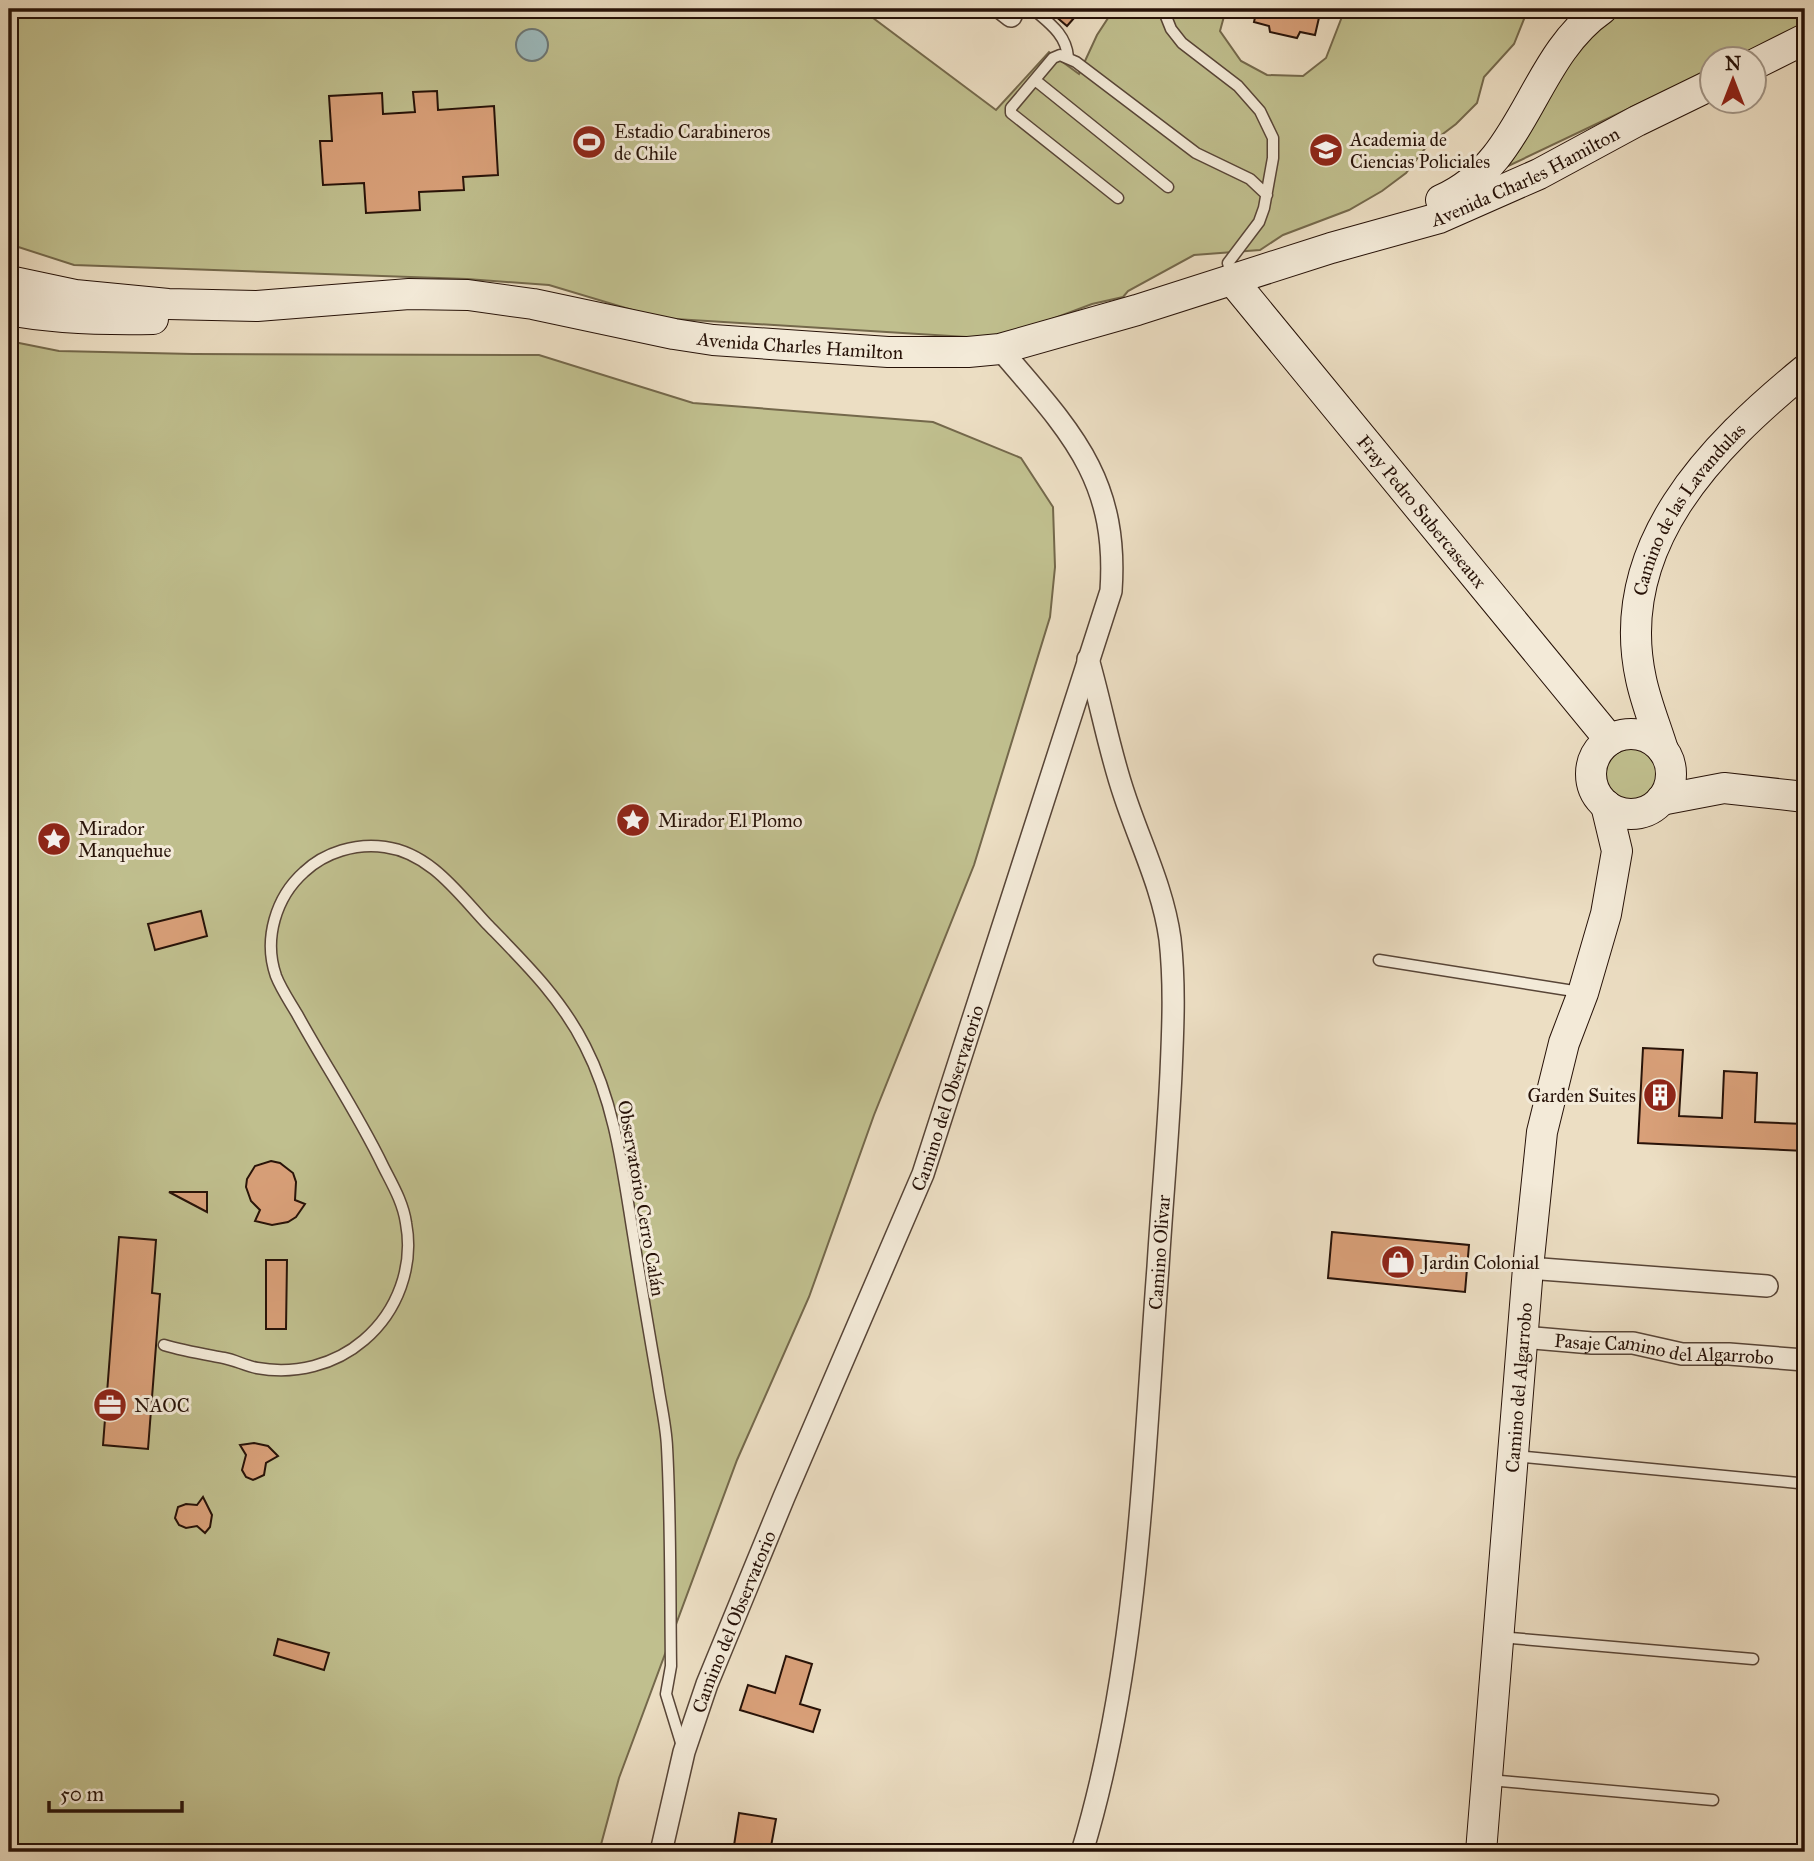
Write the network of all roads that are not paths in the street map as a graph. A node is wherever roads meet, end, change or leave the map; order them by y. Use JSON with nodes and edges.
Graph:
{"nodes":[{"id":1,"x":1033,"y":9,"type":"edge"},
{"id":2,"x":1163,"y":9,"type":"edge"},
{"id":3,"x":1602,"y":9,"type":"edge"},
{"id":4,"x":1805,"y":39,"type":"edge"},
{"id":5,"x":1068,"y":57,"type":"junction"},
{"id":6,"x":1769,"y":57,"type":"edge"},
{"id":7,"x":1035,"y":80,"type":"junction"},
{"id":8,"x":1699,"y":91,"type":"edge"},
{"id":9,"x":1168,"y":187,"type":"dead end"},
{"id":10,"x":1267,"y":195,"type":"junction"},
{"id":11,"x":1118,"y":198,"type":"dead end"},
{"id":12,"x":1331,"y":248,"type":"junction"},
{"id":13,"x":9,"y":281,"type":"edge"},
{"id":14,"x":1233,"y":281,"type":"junction"},
{"id":15,"x":257,"y":306,"type":"junction"},
{"id":16,"x":9,"y":310,"type":"edge"},
{"id":17,"x":1000,"y":349,"type":"junction"},
{"id":18,"x":1805,"y":370,"type":"edge"},
{"id":19,"x":1088,"y":659,"type":"junction"},
{"id":20,"x":1641,"y":678,"type":"junction"},
{"id":21,"x":1618,"y":737,"type":"junction"},
{"id":22,"x":1666,"y":757,"type":"junction"},
{"id":23,"x":1724,"y":788,"type":"junction"},
{"id":24,"x":1805,"y":797,"type":"edge"},
{"id":25,"x":1606,"y":805,"type":"junction"},
{"id":26,"x":1654,"y":805,"type":"junction"},
{"id":27,"x":1617,"y":851,"type":"junction"},
{"id":28,"x":1379,"y":960,"type":"dead end"},
{"id":29,"x":1583,"y":993,"type":"junction"},
{"id":30,"x":1528,"y":1268,"type":"junction"},
{"id":31,"x":1767,"y":1286,"type":"dead end"},
{"id":32,"x":1523,"y":1337,"type":"junction"},
{"id":33,"x":164,"y":1345,"type":"dead end"},
{"id":34,"x":1804,"y":1360,"type":"edge"},
{"id":35,"x":1515,"y":1456,"type":"junction"},
{"id":36,"x":1798,"y":1483,"type":"dead end"},
{"id":37,"x":1499,"y":1637,"type":"junction"},
{"id":38,"x":1753,"y":1659,"type":"dead end"},
{"id":39,"x":684,"y":1752,"type":"junction"},
{"id":40,"x":1487,"y":1780,"type":"junction"},
{"id":41,"x":1713,"y":1800,"type":"dead end"},
{"id":42,"x":661,"y":1852,"type":"edge"},
{"id":43,"x":1082,"y":1852,"type":"edge"},
{"id":44,"x":1481,"y":1852,"type":"edge"}],
"edges":[{"from":1,"to":5,"type":"lane"},
{"from":2,"to":10,"type":"lane"},
{"from":3,"to":12,"type":"street","name":"Avenida Charles Hamilton"},
{"from":4,"to":6,"type":"street"},
{"from":5,"to":7,"type":"lane"},
{"from":5,"to":10,"type":"lane"},
{"from":7,"to":9,"type":"lane"},
{"from":7,"to":11,"type":"lane"},
{"from":8,"to":12,"type":"street","name":"Avenida Charles Hamilton"},
{"from":10,"to":14,"type":"lane"},
{"from":12,"to":14,"type":"street","name":"Avenida Charles Hamilton"},
{"from":13,"to":15,"type":"street","name":"Avenida Charles Hamilton"},
{"from":14,"to":17,"type":"street","name":"Avenida Charles Hamilton"},
{"from":14,"to":21,"type":"street","name":"Fray Pedro Subercaseaux"},
{"from":15,"to":16,"type":"street","name":"Avenida Charles Hamilton"},
{"from":15,"to":17,"type":"street","name":"Avenida Charles Hamilton"},
{"from":17,"to":19,"type":"street","name":"Camino del Observatorio"},
{"from":18,"to":20,"type":"street","name":"Camino de las Lavandulas"},
{"from":19,"to":39,"type":"street","name":"Camino del Observatorio"},
{"from":19,"to":43,"type":"street","name":"Camino Olivar"},
{"from":20,"to":21,"type":"street","name":"Camino de las Lavandulas"},
{"from":20,"to":22,"type":"street","name":"Camino de las Lavandulas"},
{"from":21,"to":22,"type":"street"},
{"from":21,"to":25,"type":"street"},
{"from":22,"to":23,"type":"street"},
{"from":22,"to":26,"type":"street"},
{"from":23,"to":24,"type":"street"},
{"from":23,"to":26,"type":"street"},
{"from":25,"to":26,"type":"street"},
{"from":25,"to":27,"type":"street","name":"Camino del Algarrobo"},
{"from":26,"to":27,"type":"street","name":"Camino del Algarrobo"},
{"from":27,"to":29,"type":"street","name":"Camino del Algarrobo"},
{"from":28,"to":29,"type":"lane"},
{"from":29,"to":30,"type":"street","name":"Camino del Algarrobo"},
{"from":30,"to":31,"type":"street"},
{"from":30,"to":32,"type":"street","name":"Camino del Algarrobo"},
{"from":32,"to":34,"type":"street","name":"Pasaje Camino del Algarrobo"},
{"from":32,"to":35,"type":"street","name":"Camino del Algarrobo"},
{"from":33,"to":39,"type":"lane","name":"Observatorio Cerro Calán"},
{"from":35,"to":36,"type":"lane"},
{"from":35,"to":37,"type":"street","name":"Camino del Algarrobo"},
{"from":37,"to":38,"type":"lane"},
{"from":37,"to":40,"type":"street","name":"Camino del Algarrobo"},
{"from":39,"to":42,"type":"street","name":"Camino del Observatorio"},
{"from":40,"to":41,"type":"lane"},
{"from":40,"to":44,"type":"street","name":"Camino del Algarrobo"}]}
